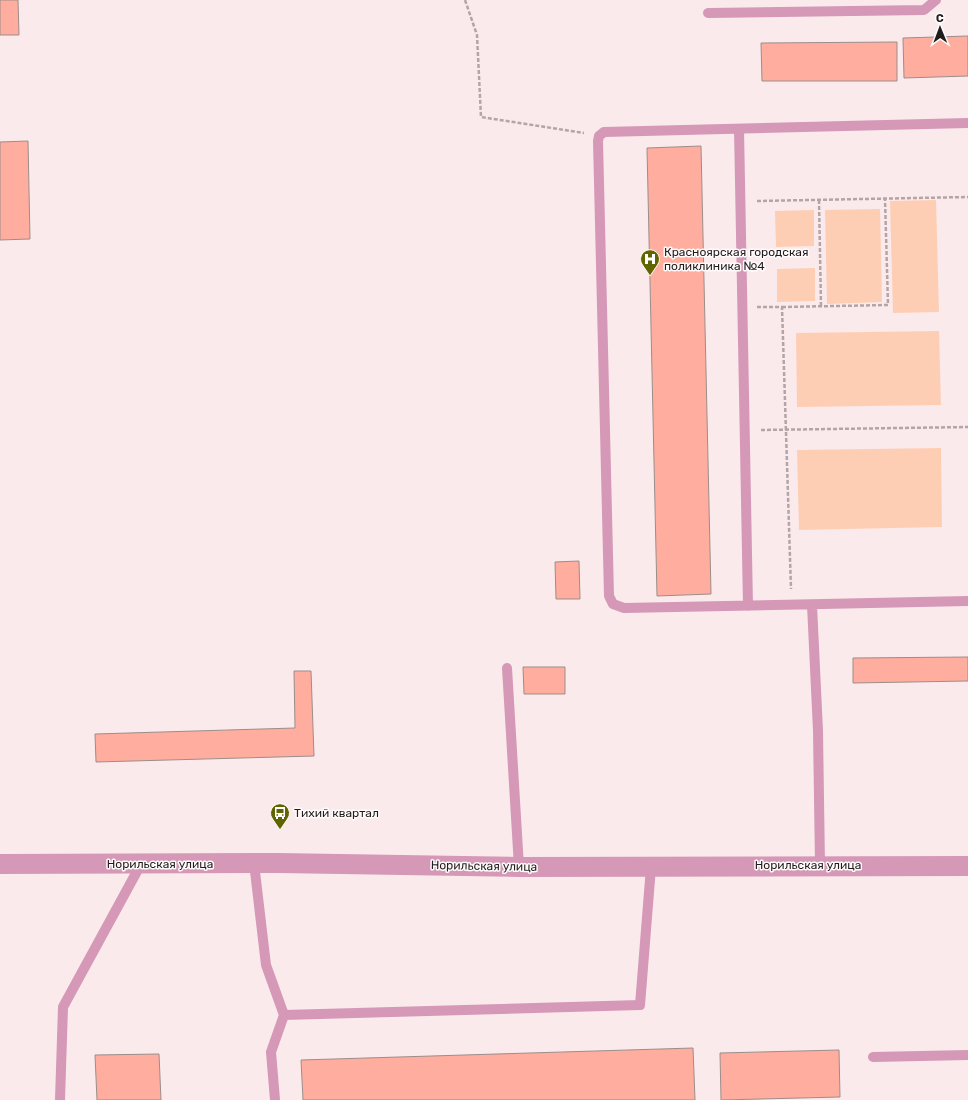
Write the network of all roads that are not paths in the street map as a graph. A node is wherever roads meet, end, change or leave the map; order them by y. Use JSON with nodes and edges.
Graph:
{"nodes":[{"id":1,"x":936,"y":0,"type":"edge"},
{"id":2,"x":708,"y":13,"type":"dead end"},
{"id":3,"x":968,"y":123,"type":"edge"},
{"id":4,"x":739,"y":129,"type":"junction"},
{"id":5,"x":968,"y":601,"type":"edge"},
{"id":6,"x":812,"y":605,"type":"junction"},
{"id":7,"x":748,"y":606,"type":"junction"},
{"id":8,"x":507,"y":668,"type":"dead end"},
{"id":9,"x":254,"y":863,"type":"junction"},
{"id":10,"x":0,"y":864,"type":"edge"},
{"id":11,"x":141,"y":864,"type":"junction"},
{"id":12,"x":820,"y":865,"type":"junction"},
{"id":13,"x":651,"y":866,"type":"junction"},
{"id":14,"x":968,"y":866,"type":"edge"},
{"id":15,"x":519,"y":867,"type":"junction"},
{"id":16,"x":284,"y":1015,"type":"junction"},
{"id":17,"x":968,"y":1055,"type":"edge"},
{"id":18,"x":873,"y":1057,"type":"dead end"},
{"id":19,"x":60,"y":1100,"type":"edge"},
{"id":20,"x":275,"y":1100,"type":"edge"}],
"edges":[{"from":1,"to":2,"type":"lane"},
{"from":3,"to":4,"type":"lane"},
{"from":4,"to":7,"type":"lane"},
{"from":4,"to":7,"type":"lane"},
{"from":5,"to":6,"type":"lane"},
{"from":6,"to":7,"type":"lane"},
{"from":6,"to":12,"type":"lane"},
{"from":8,"to":15,"type":"lane"},
{"from":9,"to":11,"type":"street","name":"Норильская улица"},
{"from":9,"to":15,"type":"street","name":"Норильская улица"},
{"from":9,"to":16,"type":"lane"},
{"from":10,"to":11,"type":"street","name":"Норильская улица"},
{"from":11,"to":19,"type":"lane"},
{"from":12,"to":13,"type":"street","name":"Норильская улица"},
{"from":12,"to":14,"type":"street","name":"Норильская улица"},
{"from":13,"to":15,"type":"street","name":"Норильская улица"},
{"from":13,"to":16,"type":"lane"},
{"from":16,"to":20,"type":"lane"},
{"from":17,"to":18,"type":"lane"}]}
